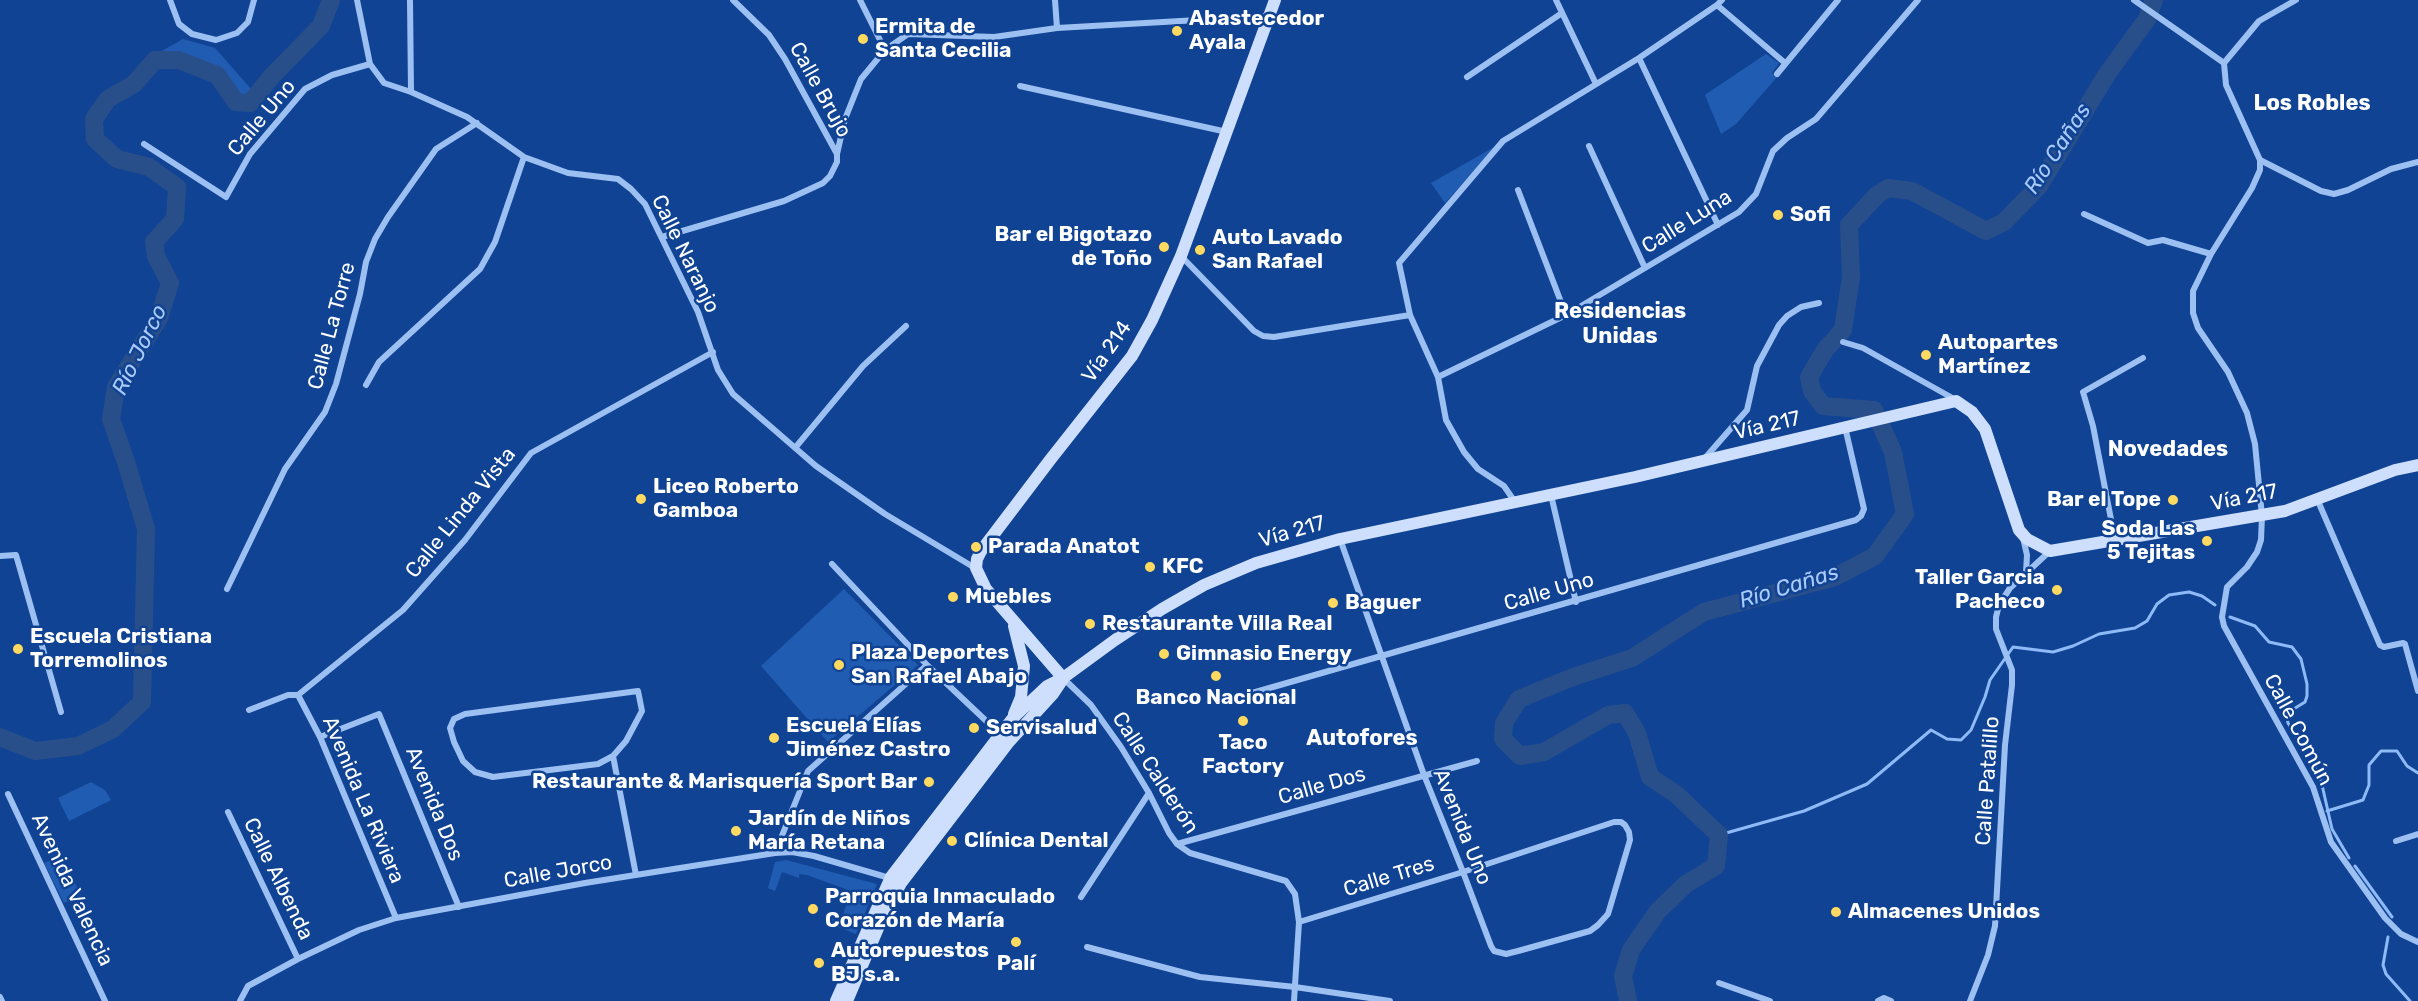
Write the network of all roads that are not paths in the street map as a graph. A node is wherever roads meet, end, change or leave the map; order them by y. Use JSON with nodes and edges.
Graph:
{"nodes":[{"id":1,"x":170,"y":0,"type":"edge"},
{"id":2,"x":254,"y":0,"type":"edge"},
{"id":3,"x":357,"y":0,"type":"edge"},
{"id":4,"x":410,"y":0,"type":"edge"},
{"id":5,"x":733,"y":0,"type":"edge"},
{"id":6,"x":860,"y":0,"type":"edge"},
{"id":7,"x":1055,"y":0,"type":"edge"},
{"id":8,"x":1275,"y":0,"type":"edge"},
{"id":9,"x":1556,"y":0,"type":"edge"},
{"id":10,"x":1838,"y":0,"type":"edge"},
{"id":11,"x":1918,"y":0,"type":"edge"},
{"id":12,"x":2134,"y":0,"type":"edge"},
{"id":13,"x":2296,"y":0,"type":"edge"},
{"id":14,"x":1720,"y":3,"type":"edge"},
{"id":15,"x":1562,"y":13,"type":"junction"},
{"id":16,"x":1270,"y":16,"type":"junction"},
{"id":17,"x":1057,"y":27,"type":"junction"},
{"id":18,"x":885,"y":50,"type":"junction"},
{"id":19,"x":1640,"y":58,"type":"junction"},
{"id":20,"x":1785,"y":63,"type":"junction"},
{"id":21,"x":2224,"y":63,"type":"junction"},
{"id":22,"x":370,"y":64,"type":"junction"},
{"id":23,"x":1777,"y":74,"type":"dead end"},
{"id":24,"x":1467,"y":77,"type":"dead end"},
{"id":25,"x":1596,"y":84,"type":"junction"},
{"id":26,"x":1020,"y":86,"type":"dead end"},
{"id":27,"x":411,"y":92,"type":"junction"},
{"id":28,"x":477,"y":123,"type":"junction"},
{"id":29,"x":1227,"y":132,"type":"junction"},
{"id":30,"x":144,"y":144,"type":"dead end"},
{"id":31,"x":1589,"y":146,"type":"dead end"},
{"id":32,"x":837,"y":154,"type":"junction"},
{"id":33,"x":524,"y":157,"type":"junction"},
{"id":34,"x":2259,"y":159,"type":"junction"},
{"id":35,"x":2418,"y":162,"type":"edge"},
{"id":36,"x":1518,"y":190,"type":"dead end"},
{"id":37,"x":2084,"y":214,"type":"dead end"},
{"id":38,"x":1718,"y":225,"type":"junction"},
{"id":39,"x":662,"y":237,"type":"junction"},
{"id":40,"x":2211,"y":254,"type":"junction"},
{"id":41,"x":1181,"y":256,"type":"junction"},
{"id":42,"x":1645,"y":268,"type":"junction"},
{"id":43,"x":1819,"y":303,"type":"dead end"},
{"id":44,"x":1410,"y":315,"type":"junction"},
{"id":45,"x":1566,"y":315,"type":"junction"},
{"id":46,"x":906,"y":326,"type":"dead end"},
{"id":47,"x":1843,"y":342,"type":"dead end"},
{"id":48,"x":713,"y":352,"type":"junction"},
{"id":49,"x":2142,"y":358,"type":"dead end"},
{"id":50,"x":1438,"y":377,"type":"junction"},
{"id":51,"x":366,"y":385,"type":"dead end"},
{"id":52,"x":1956,"y":401,"type":"junction"},
{"id":53,"x":1845,"y":427,"type":"junction"},
{"id":54,"x":795,"y":448,"type":"junction"},
{"id":55,"x":1703,"y":460,"type":"junction"},
{"id":56,"x":2418,"y":465,"type":"edge"},
{"id":57,"x":1551,"y":495,"type":"junction"},
{"id":58,"x":2318,"y":501,"type":"junction"},
{"id":59,"x":1515,"y":502,"type":"junction"},
{"id":60,"x":2262,"y":516,"type":"junction"},
{"id":61,"x":2019,"y":530,"type":"junction"},
{"id":62,"x":1340,"y":539,"type":"junction"},
{"id":63,"x":2115,"y":540,"type":"junction"},
{"id":64,"x":2050,"y":551,"type":"junction"},
{"id":65,"x":0,"y":556,"type":"edge"},
{"id":66,"x":832,"y":564,"type":"dead end"},
{"id":67,"x":976,"y":568,"type":"junction"},
{"id":68,"x":2026,"y":573,"type":"junction"},
{"id":69,"x":227,"y":589,"type":"dead end"},
{"id":70,"x":1576,"y":602,"type":"junction"},
{"id":71,"x":1013,"y":623,"type":"junction"},
{"id":72,"x":1381,"y":657,"type":"junction"},
{"id":73,"x":927,"y":665,"type":"junction"},
{"id":74,"x":1063,"y":678,"type":"junction"},
{"id":75,"x":2418,"y":691,"type":"edge"},
{"id":76,"x":298,"y":695,"type":"junction"},
{"id":77,"x":1245,"y":695,"type":"dead end"},
{"id":78,"x":249,"y":710,"type":"dead end"},
{"id":79,"x":61,"y":712,"type":"dead end"},
{"id":80,"x":1013,"y":718,"type":"junction"},
{"id":81,"x":320,"y":737,"type":"junction"},
{"id":82,"x":1004,"y":739,"type":"junction"},
{"id":83,"x":613,"y":756,"type":"junction"},
{"id":84,"x":1477,"y":761,"type":"dead end"},
{"id":85,"x":1424,"y":775,"type":"junction"},
{"id":86,"x":1149,"y":793,"type":"junction"},
{"id":87,"x":8,"y":794,"type":"dead end"},
{"id":88,"x":228,"y":812,"type":"dead end"},
{"id":89,"x":2418,"y":834,"type":"edge"},
{"id":90,"x":2396,"y":841,"type":"dead end"},
{"id":91,"x":1177,"y":844,"type":"junction"},
{"id":92,"x":775,"y":853,"type":"junction"},
{"id":93,"x":1463,"y":872,"type":"junction"},
{"id":94,"x":636,"y":875,"type":"junction"},
{"id":95,"x":896,"y":880,"type":"junction"},
{"id":96,"x":1082,"y":897,"type":"dead end"},
{"id":97,"x":459,"y":907,"type":"junction"},
{"id":98,"x":396,"y":918,"type":"junction"},
{"id":99,"x":1299,"y":922,"type":"junction"},
{"id":100,"x":2418,"y":942,"type":"edge"},
{"id":101,"x":1087,"y":946,"type":"dead end"},
{"id":102,"x":1498,"y":953,"type":"joint"},
{"id":103,"x":298,"y":959,"type":"junction"},
{"id":104,"x":1719,"y":983,"type":"dead end"},
{"id":105,"x":1295,"y":987,"type":"junction"},
{"id":106,"x":105,"y":1001,"type":"edge"},
{"id":107,"x":240,"y":1001,"type":"edge"},
{"id":108,"x":837,"y":1001,"type":"edge"},
{"id":109,"x":847,"y":1001,"type":"edge"},
{"id":110,"x":1294,"y":1001,"type":"edge"},
{"id":111,"x":1390,"y":1001,"type":"edge"},
{"id":112,"x":1770,"y":1001,"type":"edge"},
{"id":113,"x":1878,"y":1001,"type":"edge"},
{"id":114,"x":1891,"y":1001,"type":"edge"},
{"id":115,"x":1970,"y":1001,"type":"edge"}],
"edges":[{"from":1,"to":2,"type":"street"},
{"from":3,"to":22,"type":"street"},
{"from":4,"to":27,"type":"street"},
{"from":5,"to":32,"type":"street","name":"Calle Brujo"},
{"from":6,"to":18,"type":"street"},
{"from":7,"to":17,"type":"street"},
{"from":8,"to":16,"type":"main road","name":"Vía 214"},
{"from":9,"to":15,"type":"street"},
{"from":10,"to":20,"type":"street"},
{"from":11,"to":38,"type":"street","name":"Calle Luna"},
{"from":12,"to":21,"type":"street"},
{"from":13,"to":21,"type":"street"},
{"from":14,"to":19,"type":"street"},
{"from":14,"to":20,"type":"street"},
{"from":15,"to":24,"type":"street"},
{"from":15,"to":25,"type":"street"},
{"from":16,"to":17,"type":"street"},
{"from":16,"to":29,"type":"main road","name":"Vía 214"},
{"from":17,"to":18,"type":"street"},
{"from":18,"to":32,"type":"street"},
{"from":19,"to":25,"type":"street"},
{"from":19,"to":38,"type":"street"},
{"from":20,"to":23,"type":"street"},
{"from":21,"to":34,"type":"street"},
{"from":22,"to":27,"type":"street","name":"Calle Naranjo"},
{"from":22,"to":30,"type":"street","name":"Calle Uno"},
{"from":25,"to":44,"type":"street"},
{"from":26,"to":29,"type":"street"},
{"from":27,"to":28,"type":"street","name":"Calle Naranjo"},
{"from":28,"to":33,"type":"street","name":"Calle Naranjo"},
{"from":28,"to":69,"type":"street","name":"Calle La Torre"},
{"from":29,"to":41,"type":"main road","name":"Vía 214"},
{"from":31,"to":42,"type":"street"},
{"from":32,"to":39,"type":"street","name":"Calle Brujo"},
{"from":33,"to":39,"type":"street","name":"Calle Naranjo"},
{"from":33,"to":51,"type":"street"},
{"from":34,"to":35,"type":"street"},
{"from":34,"to":40,"type":"street","name":"Calle Común"},
{"from":36,"to":45,"type":"street"},
{"from":37,"to":40,"type":"street"},
{"from":38,"to":42,"type":"street","name":"Calle Luna"},
{"from":39,"to":48,"type":"street","name":"Calle Naranjo"},
{"from":40,"to":60,"type":"street","name":"Calle Común"},
{"from":41,"to":44,"type":"street"},
{"from":41,"to":67,"type":"main road","name":"Vía 214"},
{"from":42,"to":45,"type":"street","name":"Calle Luna"},
{"from":43,"to":55,"type":"street"},
{"from":44,"to":50,"type":"street"},
{"from":45,"to":50,"type":"street","name":"Calle Luna"},
{"from":46,"to":54,"type":"street"},
{"from":47,"to":52,"type":"street"},
{"from":48,"to":54,"type":"street","name":"Calle Naranjo"},
{"from":48,"to":76,"type":"street","name":"Calle Linda Vista"},
{"from":49,"to":63,"type":"street"},
{"from":50,"to":59,"type":"street"},
{"from":52,"to":53,"type":"main road","name":"Vía 217"},
{"from":52,"to":61,"type":"main road"},
{"from":53,"to":55,"type":"main road","name":"Vía 217"},
{"from":53,"to":70,"type":"street","name":"Calle Uno"},
{"from":54,"to":67,"type":"street","name":"Calle Naranjo"},
{"from":55,"to":57,"type":"main road","name":"Vía 217"},
{"from":56,"to":58,"type":"main road","name":"Vía 217"},
{"from":57,"to":59,"type":"main road","name":"Vía 217"},
{"from":57,"to":70,"type":"street"},
{"from":58,"to":60,"type":"main road","name":"Vía 217"},
{"from":58,"to":75,"type":"street"},
{"from":59,"to":62,"type":"main road","name":"Vía 217"},
{"from":60,"to":63,"type":"main road","name":"Vía 217"},
{"from":60,"to":100,"type":"street","name":"Calle Común"},
{"from":61,"to":64,"type":"main road"},
{"from":61,"to":68,"type":"street"},
{"from":62,"to":72,"type":"street","name":"Avenida Uno"},
{"from":62,"to":74,"type":"main road","name":"Vía 217"},
{"from":63,"to":64,"type":"main road","name":"Vía 217"},
{"from":64,"to":68,"type":"street","name":"Calle Patalillo"},
{"from":65,"to":79,"type":"street"},
{"from":66,"to":73,"type":"street"},
{"from":67,"to":71,"type":"main road"},
{"from":68,"to":115,"type":"street","name":"Calle Patalillo"},
{"from":70,"to":72,"type":"street","name":"Calle Uno"},
{"from":71,"to":74,"type":"main road"},
{"from":71,"to":80,"type":"main road"},
{"from":72,"to":77,"type":"street","name":"Calle Uno"},
{"from":72,"to":85,"type":"street","name":"Avenida Uno"},
{"from":73,"to":82,"type":"street"},
{"from":73,"to":92,"type":"street"},
{"from":74,"to":80,"type":"main road"},
{"from":74,"to":82,"type":"main road"},
{"from":74,"to":86,"type":"street","name":"Calle Calderón"},
{"from":76,"to":78,"type":"street","name":"Calle Linda Vista"},
{"from":76,"to":81,"type":"street","name":"Avenida La Riviera"},
{"from":80,"to":82,"type":"main road"},
{"from":81,"to":97,"type":"street","name":"Avenida Dos"},
{"from":81,"to":98,"type":"street","name":"Avenida La Riviera"},
{"from":82,"to":95,"type":"main road"},
{"from":83,"to":83,"type":"street"},
{"from":83,"to":94,"type":"street"},
{"from":84,"to":85,"type":"street","name":"Calle Dos"},
{"from":85,"to":91,"type":"street","name":"Calle Dos"},
{"from":85,"to":93,"type":"street","name":"Avenida Uno"},
{"from":86,"to":91,"type":"street","name":"Calle Calderón"},
{"from":86,"to":96,"type":"street"},
{"from":87,"to":106,"type":"street","name":"Avenida Valencia"},
{"from":88,"to":103,"type":"street","name":"Calle Albenda"},
{"from":89,"to":90,"type":"street"},
{"from":91,"to":99,"type":"street","name":"Calle Calderón"},
{"from":92,"to":94,"type":"street","name":"Calle Jorco"},
{"from":92,"to":95,"type":"street","name":"Calle Jorco"},
{"from":93,"to":99,"type":"street","name":"Calle Tres"},
{"from":93,"to":102,"type":"street","name":"Avenida Uno"},
{"from":93,"to":102,"type":"street","name":"Calle Tres"},
{"from":94,"to":97,"type":"street","name":"Calle Jorco"},
{"from":95,"to":108,"type":"main road"},
{"from":95,"to":109,"type":"main road"},
{"from":97,"to":98,"type":"street","name":"Calle Jorco"},
{"from":98,"to":103,"type":"street","name":"Calle Jorco"},
{"from":99,"to":105,"type":"street","name":"Calle Calderón"},
{"from":101,"to":105,"type":"street"},
{"from":103,"to":107,"type":"street","name":"Calle Jorco"},
{"from":104,"to":112,"type":"street"},
{"from":105,"to":110,"type":"street","name":"Calle Calderón"},
{"from":105,"to":111,"type":"street"},
{"from":113,"to":114,"type":"street"}]}
